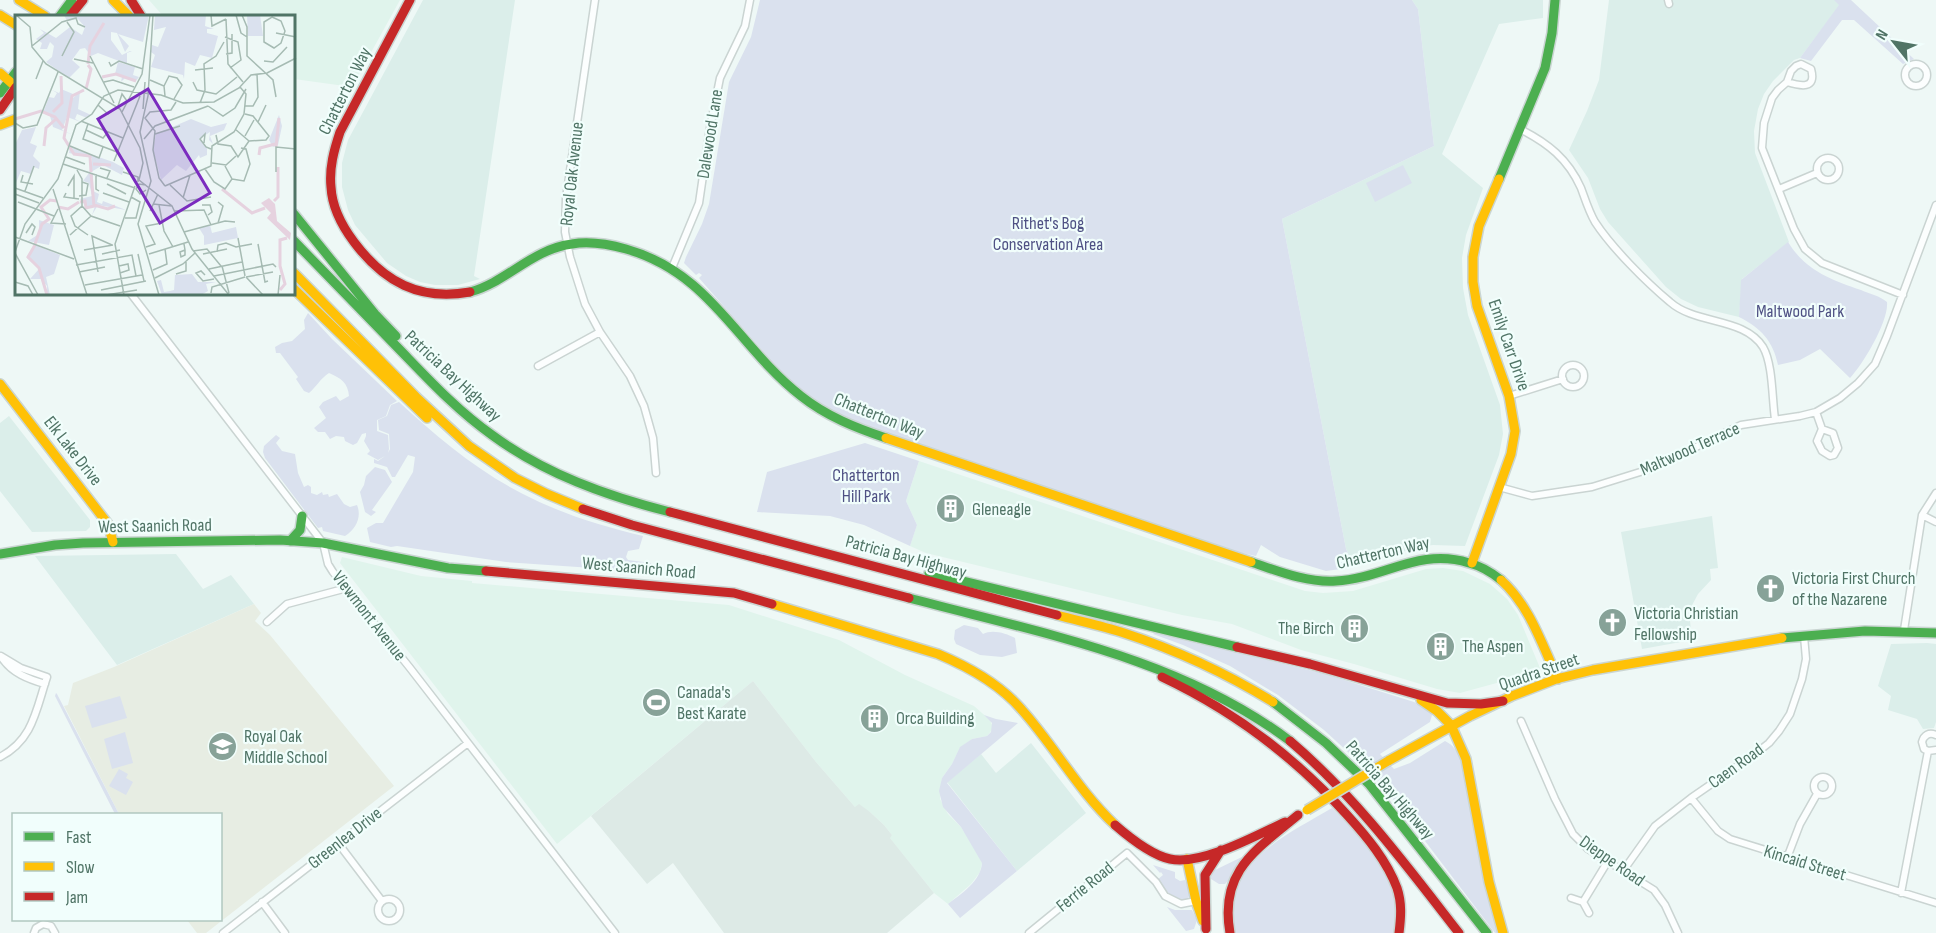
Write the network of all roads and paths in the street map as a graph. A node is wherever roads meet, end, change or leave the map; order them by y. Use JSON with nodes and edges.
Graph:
{"nodes":[{"id":1,"x":19,"y":0,"type":"edge"},
{"id":2,"x":113,"y":0,"type":"edge"},
{"id":3,"x":131,"y":0,"type":"edge"},
{"id":4,"x":410,"y":0,"type":"edge"},
{"id":5,"x":595,"y":0,"type":"edge"},
{"id":6,"x":750,"y":0,"type":"edge"},
{"id":7,"x":1555,"y":0,"type":"edge"},
{"id":8,"x":78,"y":2,"type":"edge"},
{"id":9,"x":0,"y":15,"type":"edge"},
{"id":10,"x":43,"y":15,"type":"edge"},
{"id":11,"x":61,"y":15,"type":"edge"},
{"id":12,"x":128,"y":15,"type":"edge"},
{"id":13,"x":140,"y":15,"type":"edge"},
{"id":14,"x":15,"y":24,"type":"edge"},
{"id":15,"x":0,"y":73,"type":"edge"},
{"id":16,"x":1786,"y":82,"type":"junction"},
{"id":17,"x":15,"y":85,"type":"edge"},
{"id":18,"x":0,"y":93,"type":"edge"},
{"id":19,"x":0,"y":110,"type":"edge"},
{"id":20,"x":15,"y":119,"type":"edge"},
{"id":21,"x":0,"y":125,"type":"edge"},
{"id":22,"x":1520,"y":129,"type":"junction"},
{"id":23,"x":1817,"y":173,"type":"dead end"},
{"id":24,"x":1779,"y":189,"type":"junction"},
{"id":25,"x":1936,"y":205,"type":"edge"},
{"id":26,"x":296,"y":215,"type":"edge"},
{"id":27,"x":296,"y":243,"type":"edge"},
{"id":28,"x":567,"y":243,"type":"junction"},
{"id":29,"x":672,"y":268,"type":"junction"},
{"id":30,"x":296,"y":275,"type":"edge"},
{"id":31,"x":296,"y":291,"type":"edge"},
{"id":32,"x":133,"y":296,"type":"edge"},
{"id":33,"x":1903,"y":296,"type":"junction"},
{"id":34,"x":600,"y":332,"type":"junction"},
{"id":35,"x":538,"y":366,"type":"dead end"},
{"id":36,"x":1563,"y":379,"type":"dead end"},
{"id":37,"x":0,"y":384,"type":"edge"},
{"id":38,"x":1509,"y":396,"type":"junction"},
{"id":39,"x":452,"y":402,"type":"junction"},
{"id":40,"x":1816,"y":412,"type":"junction"},
{"id":41,"x":1775,"y":419,"type":"junction"},
{"id":42,"x":1822,"y":429,"type":"dead end"},
{"id":43,"x":656,"y":473,"type":"dead end"},
{"id":44,"x":1499,"y":487,"type":"junction"},
{"id":45,"x":541,"y":492,"type":"junction"},
{"id":46,"x":1936,"y":493,"type":"edge"},
{"id":47,"x":1922,"y":515,"type":"junction"},
{"id":48,"x":302,"y":516,"type":"junction"},
{"id":49,"x":1936,"y":522,"type":"edge"},
{"id":50,"x":290,"y":541,"type":"junction"},
{"id":51,"x":113,"y":542,"type":"junction"},
{"id":52,"x":322,"y":543,"type":"junction"},
{"id":53,"x":805,"y":548,"type":"junction"},
{"id":54,"x":0,"y":554,"type":"edge"},
{"id":55,"x":1472,"y":563,"type":"junction"},
{"id":56,"x":347,"y":588,"type":"junction"},
{"id":57,"x":267,"y":622,"type":"dead end"},
{"id":58,"x":1904,"y":630,"type":"junction"},
{"id":59,"x":1936,"y":633,"type":"edge"},
{"id":60,"x":1804,"y":636,"type":"junction"},
{"id":61,"x":1090,"y":646,"type":"junction"},
{"id":62,"x":0,"y":656,"type":"edge"},
{"id":63,"x":1558,"y":679,"type":"junction"},
{"id":64,"x":1385,"y":686,"type":"junction"},
{"id":65,"x":1503,"y":701,"type":"junction"},
{"id":66,"x":1521,"y":721,"type":"dead end"},
{"id":67,"x":1451,"y":725,"type":"junction"},
{"id":68,"x":1936,"y":735,"type":"edge"},
{"id":69,"x":468,"y":743,"type":"junction"},
{"id":70,"x":1936,"y":750,"type":"edge"},
{"id":71,"x":1928,"y":751,"type":"junction"},
{"id":72,"x":0,"y":757,"type":"edge"},
{"id":73,"x":1817,"y":794,"type":"dead end"},
{"id":74,"x":1690,"y":798,"type":"junction"},
{"id":75,"x":1298,"y":815,"type":"junction"},
{"id":76,"x":338,"y":843,"type":"junction"},
{"id":77,"x":1221,"y":850,"type":"junction"},
{"id":78,"x":1787,"y":858,"type":"junction"},
{"id":79,"x":1187,"y":859,"type":"junction"},
{"id":80,"x":1608,"y":861,"type":"junction"},
{"id":81,"x":1623,"y":871,"type":"junction"},
{"id":82,"x":1901,"y":893,"type":"junction"},
{"id":83,"x":1571,"y":898,"type":"dead end"},
{"id":84,"x":382,"y":901,"type":"dead end"},
{"id":85,"x":1196,"y":901,"type":"junction"},
{"id":86,"x":262,"y":902,"type":"junction"},
{"id":87,"x":1583,"y":902,"type":"junction"},
{"id":88,"x":1936,"y":903,"type":"edge"},
{"id":89,"x":1589,"y":913,"type":"dead end"},
{"id":90,"x":1207,"y":931,"type":"edge"},
{"id":91,"x":34,"y":933,"type":"edge"},
{"id":92,"x":55,"y":933,"type":"edge"},
{"id":93,"x":223,"y":933,"type":"edge"},
{"id":94,"x":285,"y":933,"type":"edge"},
{"id":95,"x":615,"y":933,"type":"edge"},
{"id":96,"x":1029,"y":933,"type":"edge"},
{"id":97,"x":1230,"y":933,"type":"edge"},
{"id":98,"x":1399,"y":933,"type":"edge"},
{"id":99,"x":1459,"y":933,"type":"edge"},
{"id":100,"x":1487,"y":933,"type":"edge"},
{"id":101,"x":1503,"y":933,"type":"edge"},
{"id":102,"x":1678,"y":933,"type":"edge"}],
"edges":[{"from":1,"to":10,"type":"main road"},
{"from":2,"to":12,"type":"main road"},
{"from":3,"to":13,"type":"main road"},
{"from":4,"to":28,"type":"main road","name":"Chatterton Way"},
{"from":5,"to":28,"type":"street","name":"Royal Oak Avenue"},
{"from":6,"to":29,"type":"street","name":"Dalewood Lane"},
{"from":7,"to":22,"type":"main road","name":"Emily Carr Drive"},
{"from":8,"to":11,"type":"main road"},
{"from":9,"to":14,"type":"main road"},
{"from":15,"to":17,"type":"main road"},
{"from":16,"to":16,"type":"street"},
{"from":16,"to":24,"type":"street"},
{"from":17,"to":18,"type":"main road"},
{"from":17,"to":19,"type":"main road"},
{"from":20,"to":21,"type":"main road"},
{"from":22,"to":38,"type":"main road","name":"Emily Carr Drive"},
{"from":22,"to":41,"type":"street"},
{"from":23,"to":24,"type":"street"},
{"from":24,"to":33,"type":"street"},
{"from":25,"to":33,"type":"street","name":"Maltwood Terrace"},
{"from":26,"to":39,"type":"main road"},
{"from":27,"to":39,"type":"main road","name":"Patricia Bay Highway"},
{"from":28,"to":29,"type":"main road","name":"Chatterton Way"},
{"from":28,"to":34,"type":"street","name":"Royal Oak Avenue"},
{"from":29,"to":55,"type":"main road","name":"Chatterton Way"},
{"from":30,"to":45,"type":"main road","name":"Patricia Bay Highway"},
{"from":31,"to":45,"type":"main road"},
{"from":32,"to":48,"type":"street","name":"Viewmont Avenue"},
{"from":33,"to":40,"type":"street","name":"Maltwood Terrace"},
{"from":34,"to":35,"type":"street"},
{"from":34,"to":43,"type":"street","name":"Royal Oak Avenue"},
{"from":36,"to":38,"type":"street"},
{"from":37,"to":51,"type":"main road","name":"Elk Lake Drive"},
{"from":38,"to":44,"type":"main road","name":"Emily Carr Drive"},
{"from":39,"to":53,"type":"main road","name":"Patricia Bay Highway"},
{"from":40,"to":41,"type":"street","name":"Maltwood Terrace"},
{"from":40,"to":42,"type":"street"},
{"from":41,"to":44,"type":"street","name":"Maltwood Terrace"},
{"from":44,"to":55,"type":"main road","name":"Emily Carr Drive"},
{"from":45,"to":61,"type":"main road","name":"Patricia Bay Highway"},
{"from":46,"to":47,"type":"street"},
{"from":47,"to":49,"type":"street"},
{"from":47,"to":58,"type":"street"},
{"from":48,"to":50,"type":"main road"},
{"from":48,"to":52,"type":"street","name":"Viewmont Avenue"},
{"from":50,"to":51,"type":"main road","name":"West Saanich Road"},
{"from":50,"to":52,"type":"main road","name":"West Saanich Road"},
{"from":51,"to":54,"type":"main road","name":"West Saanich Road"},
{"from":52,"to":56,"type":"street","name":"Viewmont Avenue"},
{"from":52,"to":79,"type":"main road","name":"West Saanich Road"},
{"from":53,"to":64,"type":"main road"},
{"from":53,"to":100,"type":"main road","name":"Patricia Bay Highway"},
{"from":55,"to":63,"type":"main road","name":"Chatterton Way"},
{"from":56,"to":57,"type":"street"},
{"from":56,"to":69,"type":"street","name":"Viewmont Avenue"},
{"from":58,"to":59,"type":"main road","name":"Quadra Street"},
{"from":58,"to":60,"type":"main road","name":"Quadra Street"},
{"from":60,"to":63,"type":"main road","name":"Quadra Street"},
{"from":60,"to":74,"type":"street","name":"Caen Road"},
{"from":61,"to":98,"type":"main road"},
{"from":61,"to":99,"type":"main road","name":"Patricia Bay Highway"},
{"from":62,"to":72,"type":"street"},
{"from":63,"to":65,"type":"main road","name":"Quadra Street"},
{"from":64,"to":65,"type":"main road"},
{"from":64,"to":67,"type":"main road"},
{"from":65,"to":67,"type":"main road","name":"Quadra Street"},
{"from":66,"to":80,"type":"street","name":"Dieppe Road"},
{"from":67,"to":75,"type":"main road","name":"Quadra Street","bridge":true},
{"from":67,"to":101,"type":"main road"},
{"from":68,"to":71,"type":"street"},
{"from":69,"to":76,"type":"street","name":"Greenlea Drive"},
{"from":69,"to":95,"type":"street","name":"Viewmont Avenue"},
{"from":70,"to":71,"type":"street"},
{"from":71,"to":82,"type":"street"},
{"from":73,"to":78,"type":"street"},
{"from":74,"to":78,"type":"street","name":"Kincaid Street"},
{"from":74,"to":81,"type":"street","name":"Caen Road"},
{"from":75,"to":77,"type":"main road","name":"Quadra Street"},
{"from":75,"to":97,"type":"main road"},
{"from":76,"to":84,"type":"street"},
{"from":76,"to":86,"type":"street","name":"Greenlea Drive"},
{"from":77,"to":79,"type":"main road","name":"Quadra Street"},
{"from":77,"to":90,"type":"main road"},
{"from":78,"to":82,"type":"street","name":"Kincaid Street"},
{"from":79,"to":85,"type":"main road"},
{"from":80,"to":81,"type":"street","name":"Dieppe Road"},
{"from":80,"to":87,"type":"street"},
{"from":81,"to":102,"type":"street","name":"Dieppe Road"},
{"from":82,"to":88,"type":"street","name":"Kincaid Street"},
{"from":83,"to":87,"type":"street"},
{"from":85,"to":90,"type":"main road"},
{"from":85,"to":96,"type":"street","name":"Ferrie Road"},
{"from":86,"to":93,"type":"street","name":"Greenlea Drive"},
{"from":86,"to":94,"type":"street"},
{"from":87,"to":89,"type":"street"},
{"from":91,"to":92,"type":"street"}]}
